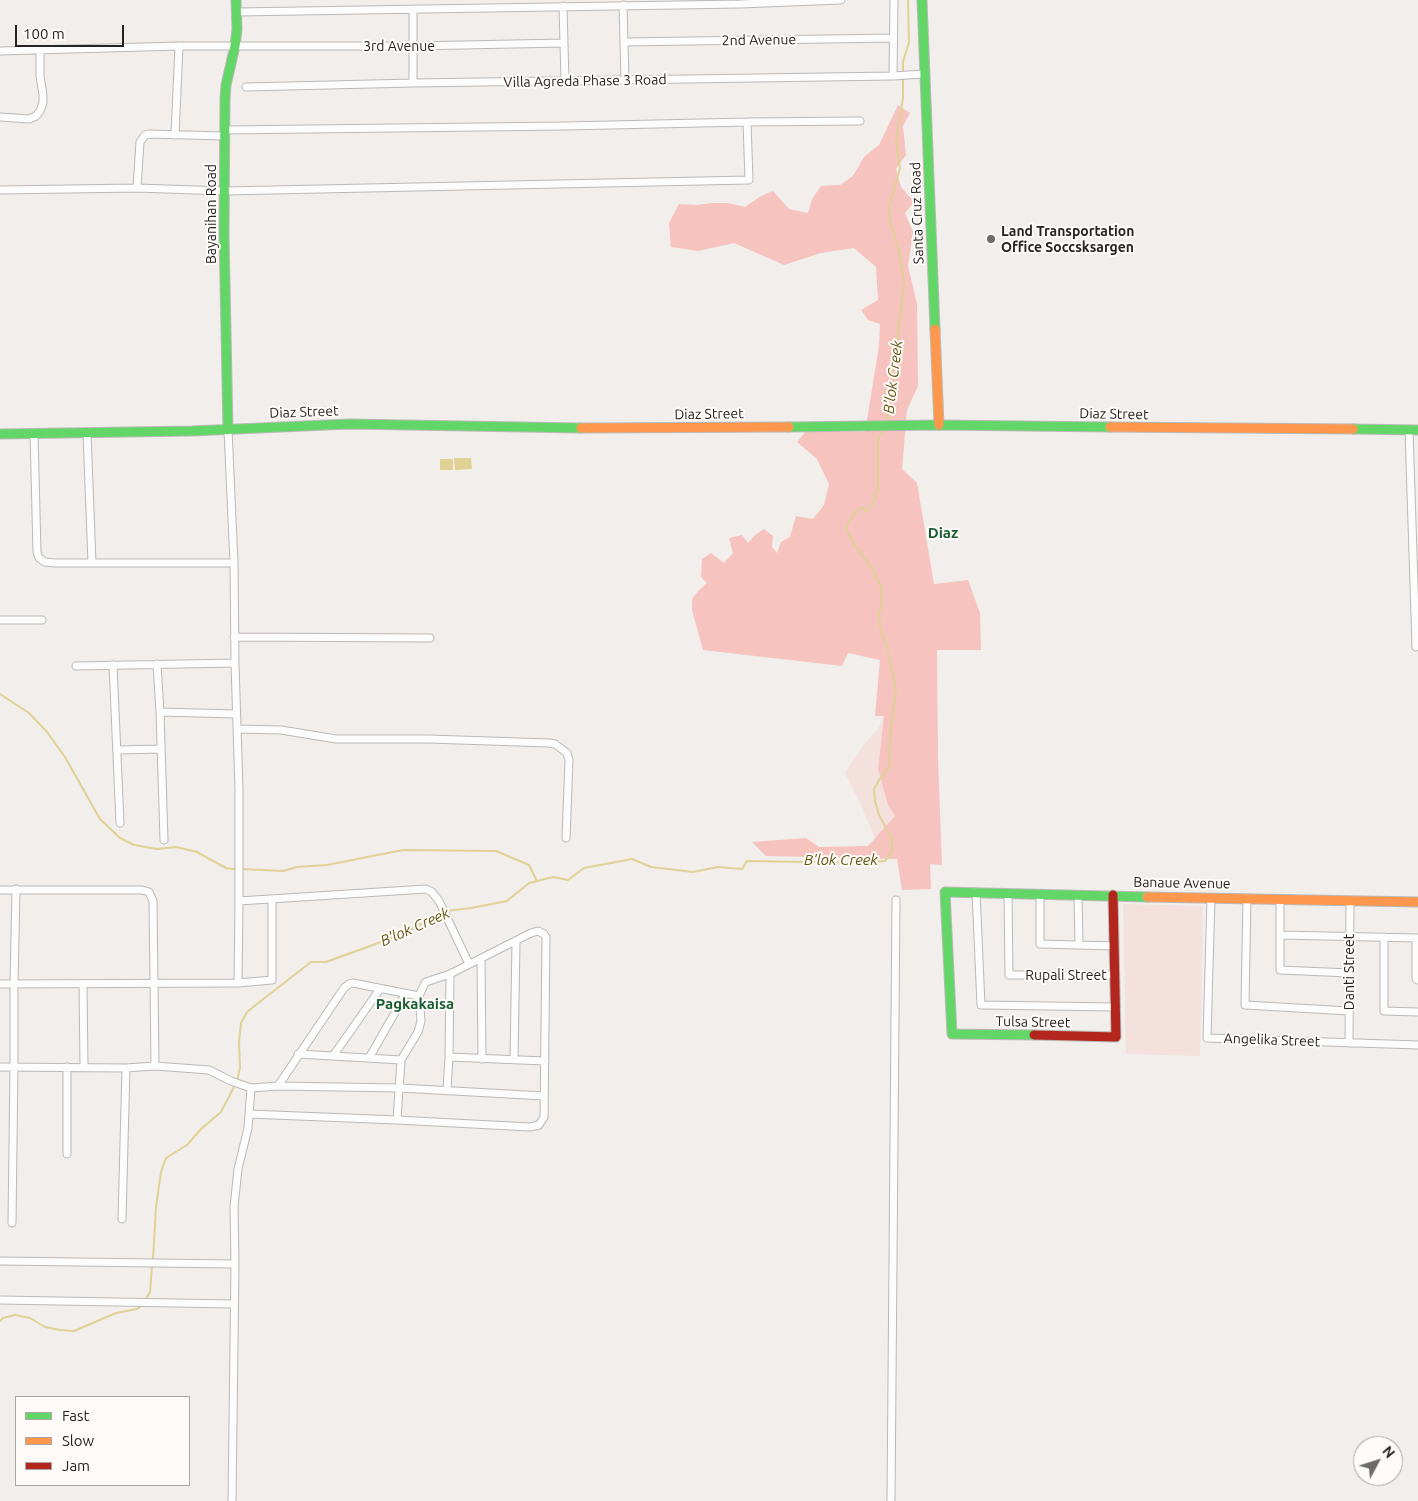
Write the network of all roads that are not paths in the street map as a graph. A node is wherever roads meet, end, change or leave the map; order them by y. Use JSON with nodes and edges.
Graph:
{"nodes":[{"id":1,"x":236,"y":0,"type":"edge"},
{"id":2,"x":841,"y":0,"type":"edge"},
{"id":3,"x":894,"y":0,"type":"edge"},
{"id":4,"x":922,"y":0,"type":"edge"},
{"id":5,"x":568,"y":4,"type":"edge"},
{"id":6,"x":623,"y":5,"type":"junction"},
{"id":7,"x":413,"y":9,"type":"junction"},
{"id":8,"x":237,"y":12,"type":"junction"},
{"id":9,"x":893,"y":38,"type":"junction"},
{"id":10,"x":624,"y":42,"type":"junction"},
{"id":11,"x":564,"y":43,"type":"junction"},
{"id":12,"x":179,"y":46,"type":"junction"},
{"id":13,"x":235,"y":46,"type":"junction"},
{"id":14,"x":413,"y":46,"type":"junction"},
{"id":15,"x":40,"y":50,"type":"junction"},
{"id":16,"x":0,"y":51,"type":"edge"},
{"id":17,"x":924,"y":74,"type":"junction"},
{"id":18,"x":900,"y":76,"type":"junction"},
{"id":19,"x":625,"y":80,"type":"junction"},
{"id":20,"x":565,"y":81,"type":"junction"},
{"id":21,"x":413,"y":83,"type":"junction"},
{"id":22,"x":246,"y":87,"type":"dead end"},
{"id":23,"x":0,"y":117,"type":"edge"},
{"id":24,"x":860,"y":121,"type":"dead end"},
{"id":25,"x":747,"y":122,"type":"junction"},
{"id":26,"x":225,"y":133,"type":"junction"},
{"id":27,"x":175,"y":134,"type":"junction"},
{"id":28,"x":137,"y":188,"type":"junction"},
{"id":29,"x":0,"y":190,"type":"edge"},
{"id":30,"x":225,"y":191,"type":"junction"},
{"id":31,"x":939,"y":425,"type":"junction"},
{"id":32,"x":228,"y":430,"type":"junction"},
{"id":33,"x":1414,"y":430,"type":"edge"},
{"id":34,"x":87,"y":433,"type":"junction"},
{"id":35,"x":0,"y":434,"type":"edge"},
{"id":36,"x":34,"y":434,"type":"junction"},
{"id":37,"x":234,"y":563,"type":"junction"},
{"id":38,"x":92,"y":564,"type":"junction"},
{"id":39,"x":0,"y":620,"type":"edge"},
{"id":40,"x":42,"y":620,"type":"dead end"},
{"id":41,"x":234,"y":637,"type":"junction"},
{"id":42,"x":430,"y":638,"type":"dead end"},
{"id":43,"x":1416,"y":647,"type":"dead end"},
{"id":44,"x":235,"y":663,"type":"junction"},
{"id":45,"x":157,"y":664,"type":"junction"},
{"id":46,"x":113,"y":665,"type":"junction"},
{"id":47,"x":76,"y":666,"type":"dead end"},
{"id":48,"x":160,"y":712,"type":"junction"},
{"id":49,"x":236,"y":714,"type":"junction"},
{"id":50,"x":237,"y":729,"type":"junction"},
{"id":51,"x":161,"y":749,"type":"junction"},
{"id":52,"x":117,"y":750,"type":"junction"},
{"id":53,"x":120,"y":823,"type":"dead end"},
{"id":54,"x":566,"y":838,"type":"dead end"},
{"id":55,"x":164,"y":840,"type":"dead end"},
{"id":56,"x":16,"y":889,"type":"junction"},
{"id":57,"x":0,"y":890,"type":"edge"},
{"id":58,"x":945,"y":892,"type":"joint"},
{"id":59,"x":976,"y":892,"type":"junction"},
{"id":60,"x":1008,"y":893,"type":"junction"},
{"id":61,"x":1040,"y":894,"type":"junction"},
{"id":62,"x":1078,"y":895,"type":"junction"},
{"id":63,"x":1113,"y":896,"type":"junction"},
{"id":64,"x":1212,"y":898,"type":"junction"},
{"id":65,"x":1247,"y":898,"type":"junction"},
{"id":66,"x":1280,"y":899,"type":"junction"},
{"id":67,"x":272,"y":900,"type":"junction"},
{"id":68,"x":896,"y":900,"type":"dead end"},
{"id":69,"x":239,"y":901,"type":"junction"},
{"id":70,"x":1350,"y":901,"type":"junction"},
{"id":71,"x":1418,"y":902,"type":"edge"},
{"id":72,"x":1280,"y":935,"type":"junction"},
{"id":73,"x":1349,"y":936,"type":"junction"},
{"id":74,"x":1384,"y":937,"type":"junction"},
{"id":75,"x":1417,"y":938,"type":"edge"},
{"id":76,"x":516,"y":942,"type":"junction"},
{"id":77,"x":1079,"y":945,"type":"junction"},
{"id":78,"x":1114,"y":946,"type":"junction"},
{"id":79,"x":481,"y":958,"type":"junction"},
{"id":80,"x":469,"y":964,"type":"junction"},
{"id":81,"x":1349,"y":973,"type":"junction"},
{"id":82,"x":450,"y":974,"type":"junction"},
{"id":83,"x":1115,"y":974,"type":"junction"},
{"id":84,"x":1418,"y":980,"type":"edge"},
{"id":85,"x":155,"y":982,"type":"junction"},
{"id":86,"x":238,"y":982,"type":"junction"},
{"id":87,"x":0,"y":984,"type":"edge"},
{"id":88,"x":14,"y":984,"type":"junction"},
{"id":89,"x":83,"y":984,"type":"junction"},
{"id":90,"x":380,"y":989,"type":"junction"},
{"id":91,"x":405,"y":994,"type":"junction"},
{"id":92,"x":418,"y":996,"type":"junction"},
{"id":93,"x":1116,"y":1006,"type":"junction"},
{"id":94,"x":1349,"y":1011,"type":"junction"},
{"id":95,"x":1418,"y":1012,"type":"edge"},
{"id":96,"x":1349,"y":1043,"type":"junction"},
{"id":97,"x":1418,"y":1045,"type":"edge"},
{"id":98,"x":298,"y":1054,"type":"junction"},
{"id":99,"x":333,"y":1056,"type":"junction"},
{"id":100,"x":450,"y":1057,"type":"junction"},
{"id":101,"x":368,"y":1058,"type":"junction"},
{"id":102,"x":482,"y":1059,"type":"junction"},
{"id":103,"x":514,"y":1059,"type":"junction"},
{"id":104,"x":401,"y":1060,"type":"junction"},
{"id":105,"x":545,"y":1061,"type":"junction"},
{"id":106,"x":14,"y":1066,"type":"junction"},
{"id":107,"x":155,"y":1066,"type":"junction"},
{"id":108,"x":0,"y":1067,"type":"edge"},
{"id":109,"x":67,"y":1067,"type":"junction"},
{"id":110,"x":84,"y":1067,"type":"junction"},
{"id":111,"x":126,"y":1068,"type":"junction"},
{"id":112,"x":278,"y":1086,"type":"junction"},
{"id":113,"x":251,"y":1088,"type":"junction"},
{"id":114,"x":400,"y":1088,"type":"junction"},
{"id":115,"x":447,"y":1091,"type":"junction"},
{"id":116,"x":544,"y":1096,"type":"junction"},
{"id":117,"x":249,"y":1114,"type":"junction"},
{"id":118,"x":397,"y":1120,"type":"junction"},
{"id":119,"x":67,"y":1154,"type":"dead end"},
{"id":120,"x":122,"y":1219,"type":"dead end"},
{"id":121,"x":12,"y":1223,"type":"dead end"},
{"id":122,"x":0,"y":1261,"type":"edge"},
{"id":123,"x":235,"y":1264,"type":"junction"},
{"id":124,"x":0,"y":1300,"type":"edge"},
{"id":125,"x":234,"y":1304,"type":"junction"},
{"id":126,"x":232,"y":1501,"type":"edge"},
{"id":127,"x":891,"y":1501,"type":"edge"}],
"edges":[{"from":1,"to":8,"type":"street","name":"Bayanihan Road"},
{"from":2,"to":6,"type":"street"},
{"from":3,"to":9,"type":"street"},
{"from":4,"to":17,"type":"street","name":"Santa Cruz Road"},
{"from":5,"to":6,"type":"street"},
{"from":5,"to":7,"type":"street"},
{"from":5,"to":11,"type":"street"},
{"from":6,"to":10,"type":"street"},
{"from":7,"to":8,"type":"street"},
{"from":7,"to":14,"type":"street"},
{"from":8,"to":13,"type":"street","name":"Bayanihan Road"},
{"from":9,"to":10,"type":"street","name":"2nd Avenue"},
{"from":9,"to":18,"type":"street"},
{"from":10,"to":19,"type":"street"},
{"from":11,"to":14,"type":"street","name":"3rd Avenue"},
{"from":11,"to":20,"type":"street"},
{"from":12,"to":13,"type":"street","name":"3rd Avenue"},
{"from":12,"to":15,"type":"street","name":"3rd Avenue"},
{"from":12,"to":27,"type":"street"},
{"from":13,"to":14,"type":"street","name":"3rd Avenue"},
{"from":13,"to":26,"type":"street","name":"Bayanihan Road"},
{"from":14,"to":21,"type":"street"},
{"from":15,"to":16,"type":"street","name":"3rd Avenue"},
{"from":15,"to":23,"type":"street"},
{"from":17,"to":18,"type":"street","name":"Villa Agreda Phase 3 Road"},
{"from":17,"to":31,"type":"street","name":"Santa Cruz Road"},
{"from":18,"to":19,"type":"street","name":"Villa Agreda Phase 3 Road"},
{"from":19,"to":20,"type":"street","name":"Villa Agreda Phase 3 Road"},
{"from":20,"to":21,"type":"street","name":"Villa Agreda Phase 3 Road"},
{"from":21,"to":22,"type":"street","name":"Villa Agreda Phase 3 Road"},
{"from":24,"to":25,"type":"street"},
{"from":25,"to":26,"type":"street"},
{"from":25,"to":30,"type":"street"},
{"from":26,"to":27,"type":"street"},
{"from":26,"to":30,"type":"street","name":"Bayanihan Road"},
{"from":27,"to":28,"type":"street"},
{"from":28,"to":29,"type":"street"},
{"from":28,"to":30,"type":"street"},
{"from":30,"to":32,"type":"street","name":"Bayanihan Road"},
{"from":31,"to":32,"type":"street","name":"Diaz Street"},
{"from":31,"to":33,"type":"street","name":"Diaz Street"},
{"from":32,"to":34,"type":"street","name":"Diaz Street"},
{"from":32,"to":37,"type":"street"},
{"from":33,"to":43,"type":"street"},
{"from":34,"to":36,"type":"street","name":"Diaz Street"},
{"from":34,"to":38,"type":"street"},
{"from":35,"to":36,"type":"street","name":"Diaz Street"},
{"from":36,"to":38,"type":"street"},
{"from":37,"to":38,"type":"street"},
{"from":37,"to":41,"type":"street"},
{"from":39,"to":40,"type":"street"},
{"from":41,"to":42,"type":"street"},
{"from":41,"to":44,"type":"street"},
{"from":44,"to":45,"type":"street"},
{"from":44,"to":49,"type":"street"},
{"from":45,"to":46,"type":"street"},
{"from":45,"to":48,"type":"street"},
{"from":46,"to":47,"type":"street"},
{"from":46,"to":52,"type":"street"},
{"from":48,"to":49,"type":"street"},
{"from":48,"to":51,"type":"street"},
{"from":49,"to":50,"type":"street"},
{"from":50,"to":54,"type":"street"},
{"from":50,"to":69,"type":"street"},
{"from":51,"to":52,"type":"street"},
{"from":51,"to":55,"type":"street"},
{"from":52,"to":53,"type":"street"},
{"from":56,"to":57,"type":"street"},
{"from":56,"to":85,"type":"street"},
{"from":56,"to":88,"type":"street"},
{"from":58,"to":59,"type":"street","name":"Banaue Avenue"},
{"from":58,"to":93,"type":"street","name":"Tulsa Street"},
{"from":59,"to":60,"type":"street","name":"Banaue Avenue"},
{"from":59,"to":93,"type":"street"},
{"from":60,"to":61,"type":"street","name":"Banaue Avenue"},
{"from":60,"to":83,"type":"street","name":"Rupali Street"},
{"from":61,"to":62,"type":"street","name":"Banaue Avenue"},
{"from":61,"to":77,"type":"street"},
{"from":62,"to":63,"type":"street","name":"Banaue Avenue"},
{"from":62,"to":77,"type":"street"},
{"from":63,"to":64,"type":"street","name":"Banaue Avenue"},
{"from":63,"to":78,"type":"street","name":"Tulsa Street"},
{"from":64,"to":65,"type":"street","name":"Banaue Avenue"},
{"from":64,"to":96,"type":"street","name":"Angelika Street"},
{"from":65,"to":66,"type":"street","name":"Banaue Avenue"},
{"from":65,"to":94,"type":"street"},
{"from":66,"to":70,"type":"street","name":"Banaue Avenue"},
{"from":66,"to":72,"type":"street"},
{"from":67,"to":69,"type":"street"},
{"from":67,"to":80,"type":"street"},
{"from":67,"to":86,"type":"street"},
{"from":68,"to":127,"type":"street"},
{"from":69,"to":86,"type":"street"},
{"from":70,"to":71,"type":"street","name":"Banaue Avenue"},
{"from":70,"to":73,"type":"street","name":"Danti Street"},
{"from":72,"to":73,"type":"street"},
{"from":72,"to":81,"type":"street"},
{"from":73,"to":74,"type":"street"},
{"from":73,"to":81,"type":"street","name":"Danti Street"},
{"from":74,"to":75,"type":"street"},
{"from":74,"to":95,"type":"street"},
{"from":75,"to":84,"type":"street"},
{"from":76,"to":79,"type":"street"},
{"from":76,"to":103,"type":"street"},
{"from":76,"to":105,"type":"street"},
{"from":77,"to":78,"type":"street"},
{"from":78,"to":83,"type":"street","name":"Tulsa Street"},
{"from":79,"to":80,"type":"street"},
{"from":79,"to":102,"type":"street"},
{"from":80,"to":82,"type":"street"},
{"from":81,"to":94,"type":"street","name":"Danti Street"},
{"from":82,"to":92,"type":"street"},
{"from":82,"to":100,"type":"street"},
{"from":83,"to":93,"type":"street","name":"Tulsa Street"},
{"from":85,"to":86,"type":"street"},
{"from":85,"to":89,"type":"street"},
{"from":85,"to":107,"type":"street"},
{"from":87,"to":88,"type":"street"},
{"from":88,"to":89,"type":"street"},
{"from":88,"to":106,"type":"street"},
{"from":89,"to":110,"type":"street"},
{"from":90,"to":91,"type":"street"},
{"from":90,"to":98,"type":"street"},
{"from":90,"to":99,"type":"street"},
{"from":91,"to":92,"type":"street"},
{"from":91,"to":101,"type":"street"},
{"from":92,"to":104,"type":"street"},
{"from":94,"to":96,"type":"street","name":"Danti Street"},
{"from":96,"to":97,"type":"street","name":"Angelika Street"},
{"from":98,"to":99,"type":"street"},
{"from":98,"to":112,"type":"street"},
{"from":99,"to":101,"type":"street"},
{"from":100,"to":102,"type":"street"},
{"from":100,"to":115,"type":"street"},
{"from":101,"to":104,"type":"street"},
{"from":102,"to":103,"type":"street"},
{"from":103,"to":105,"type":"street"},
{"from":104,"to":114,"type":"street"},
{"from":105,"to":116,"type":"street"},
{"from":106,"to":108,"type":"street"},
{"from":106,"to":109,"type":"street"},
{"from":106,"to":121,"type":"street"},
{"from":107,"to":111,"type":"street"},
{"from":107,"to":113,"type":"street"},
{"from":109,"to":110,"type":"street"},
{"from":109,"to":119,"type":"street"},
{"from":110,"to":111,"type":"street"},
{"from":111,"to":120,"type":"street"},
{"from":112,"to":113,"type":"street"},
{"from":112,"to":114,"type":"street"},
{"from":113,"to":117,"type":"street"},
{"from":114,"to":115,"type":"street"},
{"from":114,"to":118,"type":"street"},
{"from":115,"to":116,"type":"street"},
{"from":116,"to":118,"type":"street"},
{"from":117,"to":118,"type":"street"},
{"from":117,"to":123,"type":"street"},
{"from":122,"to":123,"type":"street"},
{"from":123,"to":125,"type":"street"},
{"from":124,"to":125,"type":"street"},
{"from":125,"to":126,"type":"street"}]}
